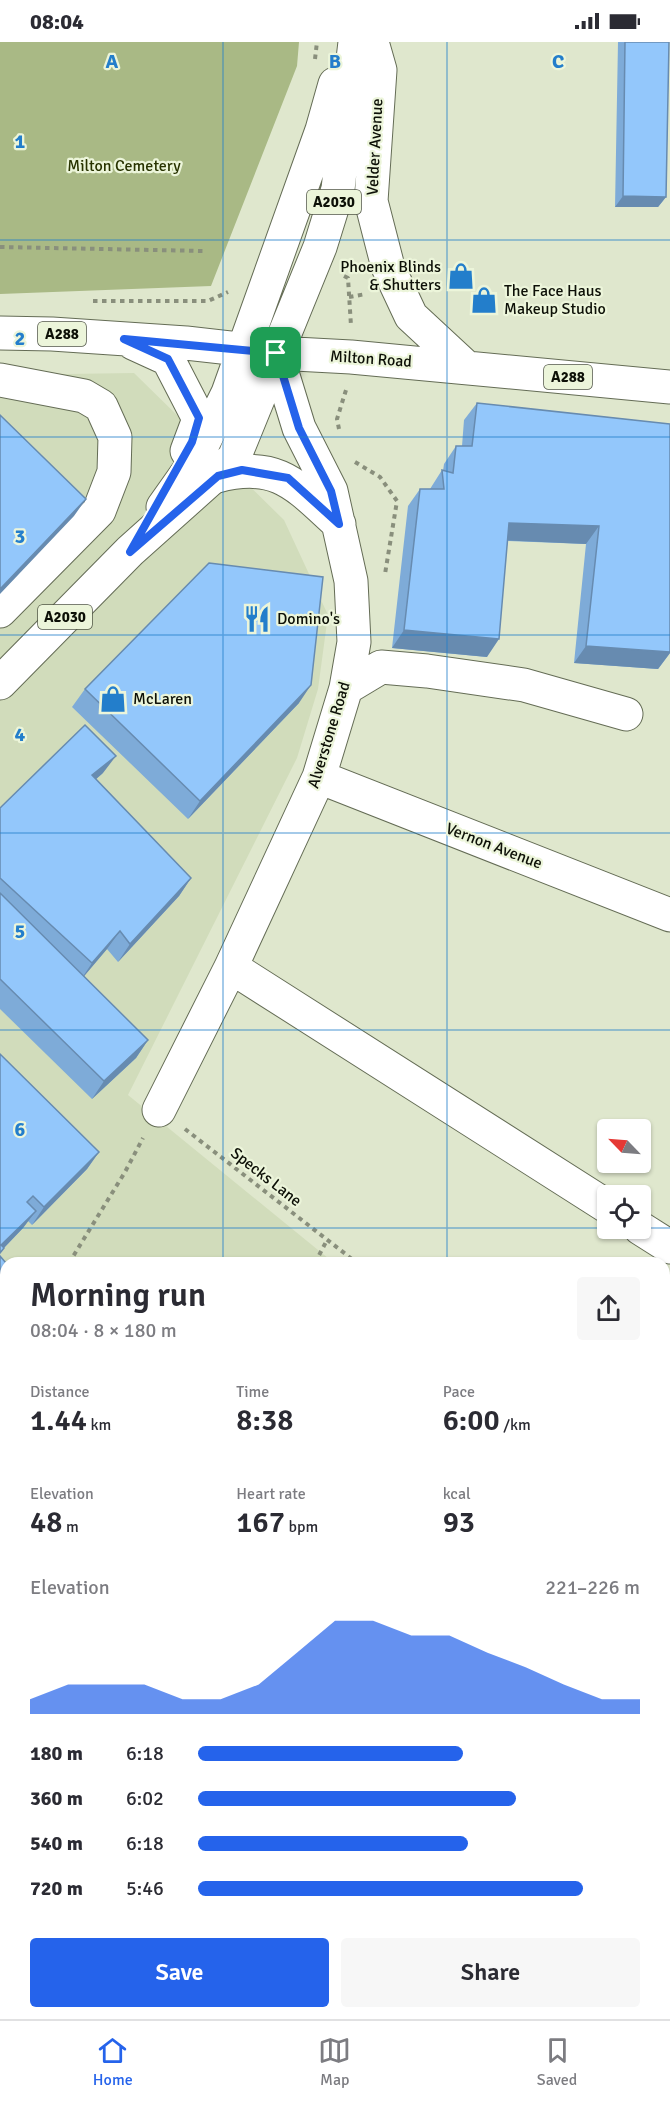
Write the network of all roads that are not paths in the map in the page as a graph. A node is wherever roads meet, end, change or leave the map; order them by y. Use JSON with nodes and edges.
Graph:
{"nodes":[{"id":1,"x":346,"y":42,"type":"edge"},
{"id":2,"x":355,"y":42,"type":"edge"},
{"id":3,"x":372,"y":42,"type":"edge"},
{"id":4,"x":0,"y":333,"type":"edge"},
{"id":5,"x":124,"y":339,"type":"junction"},
{"id":6,"x":242,"y":348,"type":"junction"},
{"id":7,"x":276,"y":353,"type":"junction"},
{"id":8,"x":466,"y":367,"type":"junction"},
{"id":9,"x":0,"y":380,"type":"edge"},
{"id":10,"x":670,"y":387,"type":"edge"},
{"id":11,"x":218,"y":476,"type":"junction"},
{"id":12,"x":339,"y":524,"type":"junction"},
{"id":13,"x":130,"y":552,"type":"junction"},
{"id":14,"x":0,"y":612,"type":"edge"},
{"id":15,"x":0,"y":683,"type":"edge"},
{"id":16,"x":346,"y":688,"type":"junction"},
{"id":17,"x":626,"y":714,"type":"dead end"},
{"id":18,"x":319,"y":777,"type":"junction"},
{"id":19,"x":670,"y":915,"type":"edge"},
{"id":20,"x":231,"y":967,"type":"junction"},
{"id":21,"x":159,"y":1110,"type":"road end"},
{"id":22,"x":597,"y":1200,"type":"edge"},
{"id":23,"x":651,"y":1235,"type":"edge"},
{"id":24,"x":670,"y":1247,"type":"edge"}],
"edges":[{"from":1,"to":6,"type":"main road","number":"A2030"},
{"from":2,"to":7,"type":"main road","name":"Velder Avenue","number":"A2030"},
{"from":3,"to":8,"type":"main road","name":"Velder Avenue"},
{"from":4,"to":5,"type":"main road","name":"Milton Road","number":"A288"},
{"from":5,"to":6,"type":"main road","name":"Milton Road","number":"A288"},
{"from":5,"to":13,"type":"main road","number":"A2030"},
{"from":6,"to":7,"type":"main road","name":"Milton Road","number":"A288"},
{"from":6,"to":13,"type":"main road","number":"A2030"},
{"from":7,"to":8,"type":"main road","name":"Milton Road","number":"A288"},
{"from":7,"to":11,"type":"main road","number":"A2030"},
{"from":7,"to":12,"type":"main road","name":"Alverstone Road"},
{"from":8,"to":10,"type":"main road","name":"Milton Road","number":"A288"},
{"from":9,"to":14,"type":"main road"},
{"from":11,"to":12,"type":"main road"},
{"from":11,"to":13,"type":"main road","number":"A2030"},
{"from":12,"to":16,"type":"main road","name":"Alverstone Road"},
{"from":13,"to":15,"type":"main road","number":"A2030"},
{"from":16,"to":17,"type":"main road"},
{"from":16,"to":18,"type":"main road","name":"Alverstone Road"},
{"from":18,"to":19,"type":"main road","name":"Vernon Avenue"},
{"from":18,"to":20,"type":"main road","name":"Alverstone Road"},
{"from":20,"to":21,"type":"main road","name":"Alverstone Road"},
{"from":20,"to":22,"type":"main road"},
{"from":23,"to":24,"type":"main road"}]}
